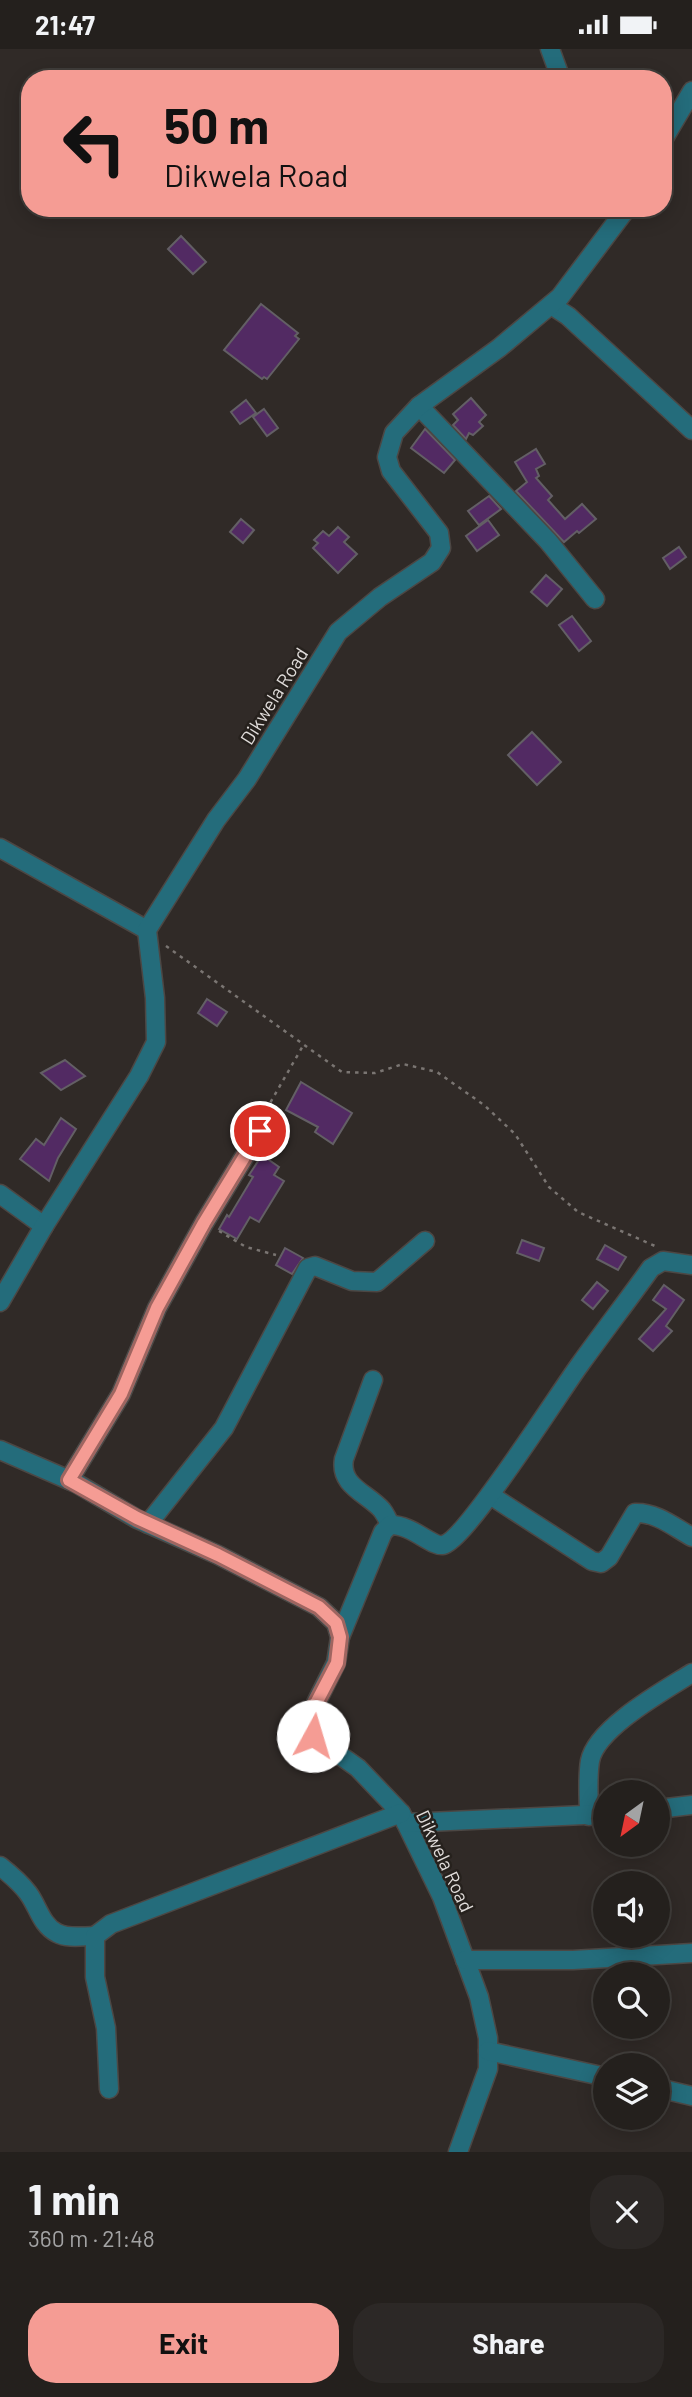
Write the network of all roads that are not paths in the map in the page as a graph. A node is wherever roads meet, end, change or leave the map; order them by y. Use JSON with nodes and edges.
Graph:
{"nodes":[{"id":1,"x":551,"y":49,"type":"edge"},
{"id":2,"x":558,"y":70,"type":"edge"},
{"id":3,"x":692,"y":91,"type":"edge"},
{"id":4,"x":672,"y":125,"type":"edge"},
{"id":5,"x":620,"y":217,"type":"edge"},
{"id":6,"x":551,"y":305,"type":"junction"},
{"id":7,"x":419,"y":405,"type":"junction"},
{"id":8,"x":692,"y":430,"type":"edge"},
{"id":9,"x":595,"y":599,"type":"dead end"},
{"id":10,"x":0,"y":848,"type":"edge"},
{"id":11,"x":148,"y":930,"type":"junction"},
{"id":12,"x":260,"y":1131,"type":"road end"},
{"id":13,"x":0,"y":1193,"type":"edge"},
{"id":14,"x":44,"y":1226,"type":"junction"},
{"id":15,"x":425,"y":1241,"type":"dead end"},
{"id":16,"x":692,"y":1265,"type":"edge"},
{"id":17,"x":0,"y":1302,"type":"edge"},
{"id":18,"x":373,"y":1380,"type":"dead end"},
{"id":19,"x":0,"y":1450,"type":"edge"},
{"id":20,"x":69,"y":1480,"type":"junction"},
{"id":21,"x":490,"y":1495,"type":"junction"},
{"id":22,"x":148,"y":1524,"type":"junction"},
{"id":23,"x":390,"y":1525,"type":"junction"},
{"id":24,"x":692,"y":1537,"type":"edge"},
{"id":25,"x":340,"y":1637,"type":"junction"},
{"id":26,"x":692,"y":1673,"type":"edge"},
{"id":27,"x":593,"y":1784,"type":"edge"},
{"id":28,"x":692,"y":1805,"type":"edge"},
{"id":29,"x":670,"y":1808,"type":"edge"},
{"id":30,"x":593,"y":1815,"type":"edge"},
{"id":31,"x":404,"y":1818,"type":"junction"},
{"id":32,"x":0,"y":1866,"type":"edge"},
{"id":33,"x":95,"y":1936,"type":"junction"},
{"id":34,"x":692,"y":1953,"type":"edge"},
{"id":35,"x":465,"y":1960,"type":"junction"},
{"id":36,"x":488,"y":2051,"type":"junction"},
{"id":37,"x":593,"y":2074,"type":"edge"},
{"id":38,"x":109,"y":2089,"type":"dead end"},
{"id":39,"x":670,"y":2091,"type":"edge"},
{"id":40,"x":692,"y":2096,"type":"edge"},
{"id":41,"x":458,"y":2152,"type":"edge"}],
"edges":[{"from":1,"to":2,"type":"street"},
{"from":3,"to":4,"type":"street"},
{"from":5,"to":6,"type":"street","name":"Dikwela Road"},
{"from":6,"to":7,"type":"street","name":"Dikwela Road"},
{"from":6,"to":8,"type":"street"},
{"from":7,"to":9,"type":"street"},
{"from":7,"to":11,"type":"street","name":"Dikwela Road"},
{"from":10,"to":11,"type":"street"},
{"from":11,"to":14,"type":"street"},
{"from":12,"to":20,"type":"street"},
{"from":13,"to":14,"type":"street"},
{"from":14,"to":17,"type":"street"},
{"from":15,"to":22,"type":"street"},
{"from":16,"to":21,"type":"street"},
{"from":18,"to":23,"type":"street"},
{"from":19,"to":20,"type":"street"},
{"from":20,"to":22,"type":"street"},
{"from":21,"to":23,"type":"street"},
{"from":21,"to":24,"type":"street"},
{"from":22,"to":25,"type":"street"},
{"from":23,"to":25,"type":"street"},
{"from":25,"to":31,"type":"street","name":"Dikwela Road"},
{"from":26,"to":27,"type":"street"},
{"from":28,"to":29,"type":"street"},
{"from":30,"to":31,"type":"street"},
{"from":31,"to":33,"type":"street"},
{"from":31,"to":35,"type":"street","name":"Dikwela Road"},
{"from":32,"to":33,"type":"street"},
{"from":33,"to":38,"type":"street"},
{"from":34,"to":35,"type":"street"},
{"from":35,"to":36,"type":"street","name":"Dikwela Road"},
{"from":36,"to":37,"type":"street"},
{"from":36,"to":41,"type":"street","name":"Dikwela Road"},
{"from":39,"to":40,"type":"street"}]}
